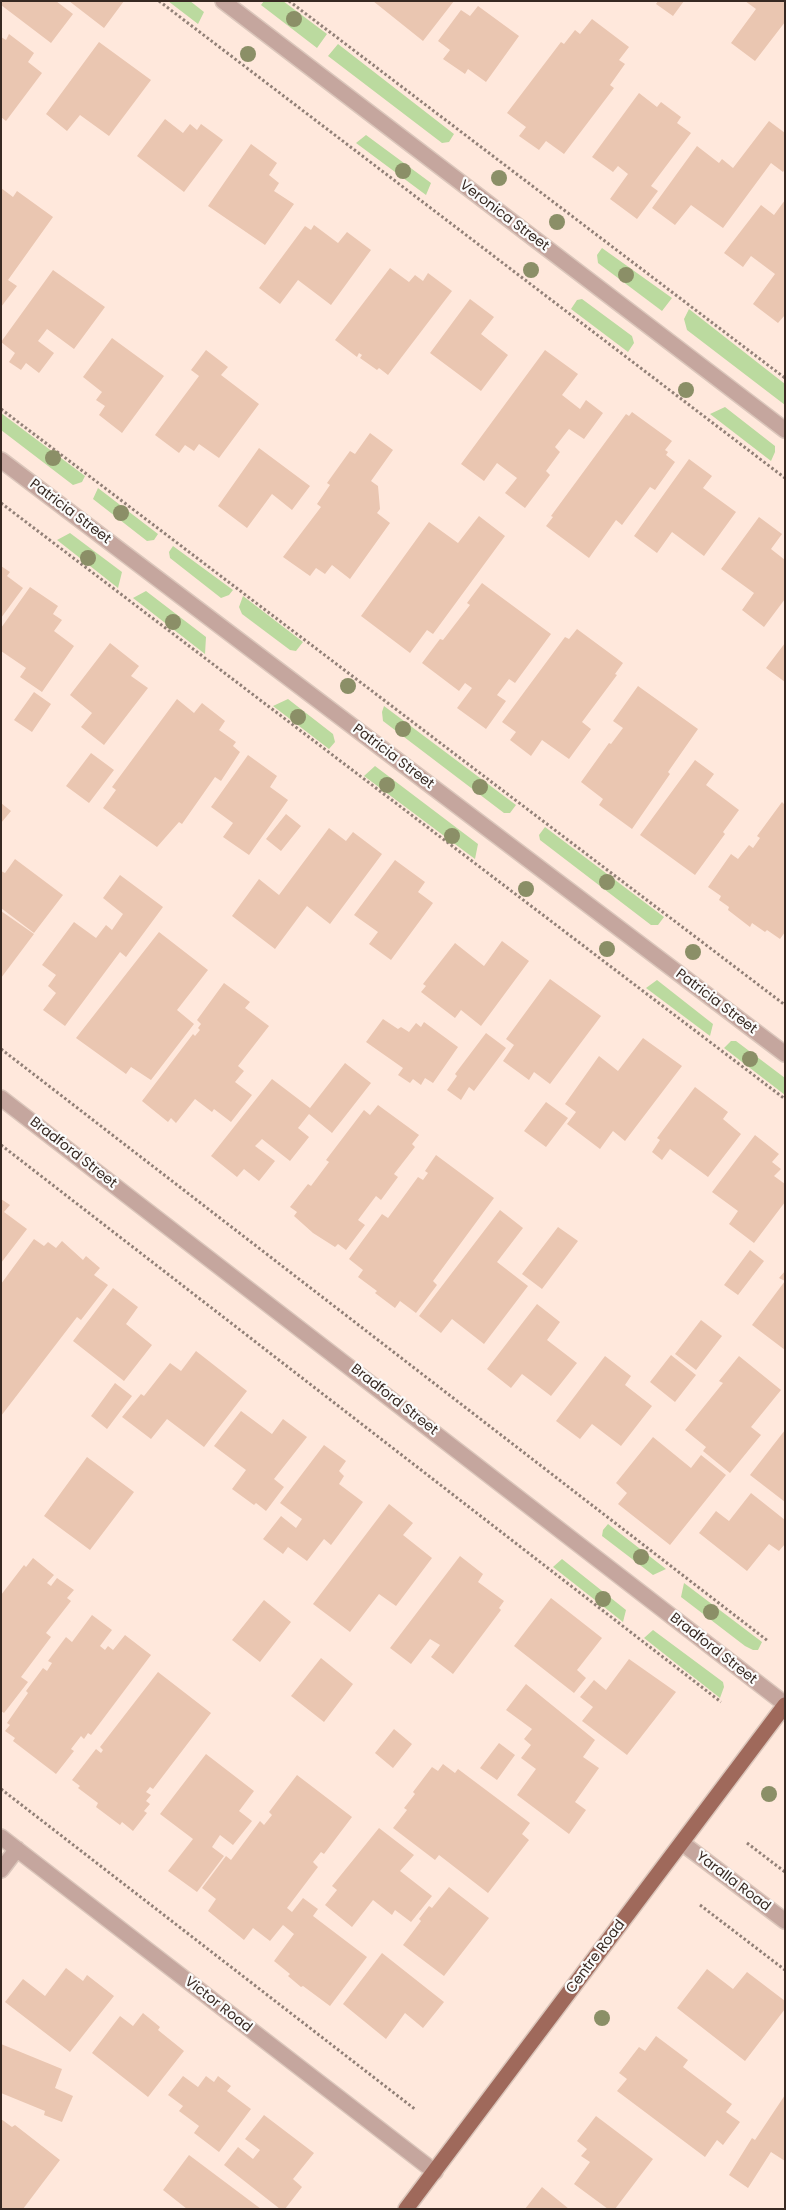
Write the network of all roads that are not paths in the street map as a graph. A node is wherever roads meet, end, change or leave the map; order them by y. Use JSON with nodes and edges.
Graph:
{"nodes":[{"id":1,"x":223,"y":1,"type":"edge"},
{"id":2,"x":785,"y":430,"type":"edge"},
{"id":3,"x":1,"y":460,"type":"edge"},
{"id":4,"x":785,"y":1054,"type":"edge"},
{"id":5,"x":1,"y":1098,"type":"edge"},
{"id":6,"x":785,"y":1704,"type":"edge"},
{"id":7,"x":1,"y":1837,"type":"edge"},
{"id":8,"x":682,"y":1843,"type":"junction"},
{"id":9,"x":17,"y":1849,"type":"junction"},
{"id":10,"x":1,"y":1870,"type":"edge"},
{"id":11,"x":785,"y":1921,"type":"edge"},
{"id":12,"x":435,"y":2172,"type":"junction"},
{"id":13,"x":406,"y":2209,"type":"edge"}],
"edges":[{"from":1,"to":2,"type":"street","name":"Veronica Street"},
{"from":3,"to":4,"type":"street","name":"Patricia Street"},
{"from":5,"to":6,"type":"street","name":"Bradford Street"},
{"from":6,"to":8,"type":"main road","name":"Centre Road"},
{"from":7,"to":9,"type":"street","name":"Victor Road"},
{"from":8,"to":11,"type":"street","name":"Yaralla Road"},
{"from":8,"to":12,"type":"main road","name":"Centre Road"},
{"from":9,"to":10,"type":"street"},
{"from":9,"to":12,"type":"street","name":"Victor Road"},
{"from":12,"to":13,"type":"main road","name":"Centre Road"}]}
